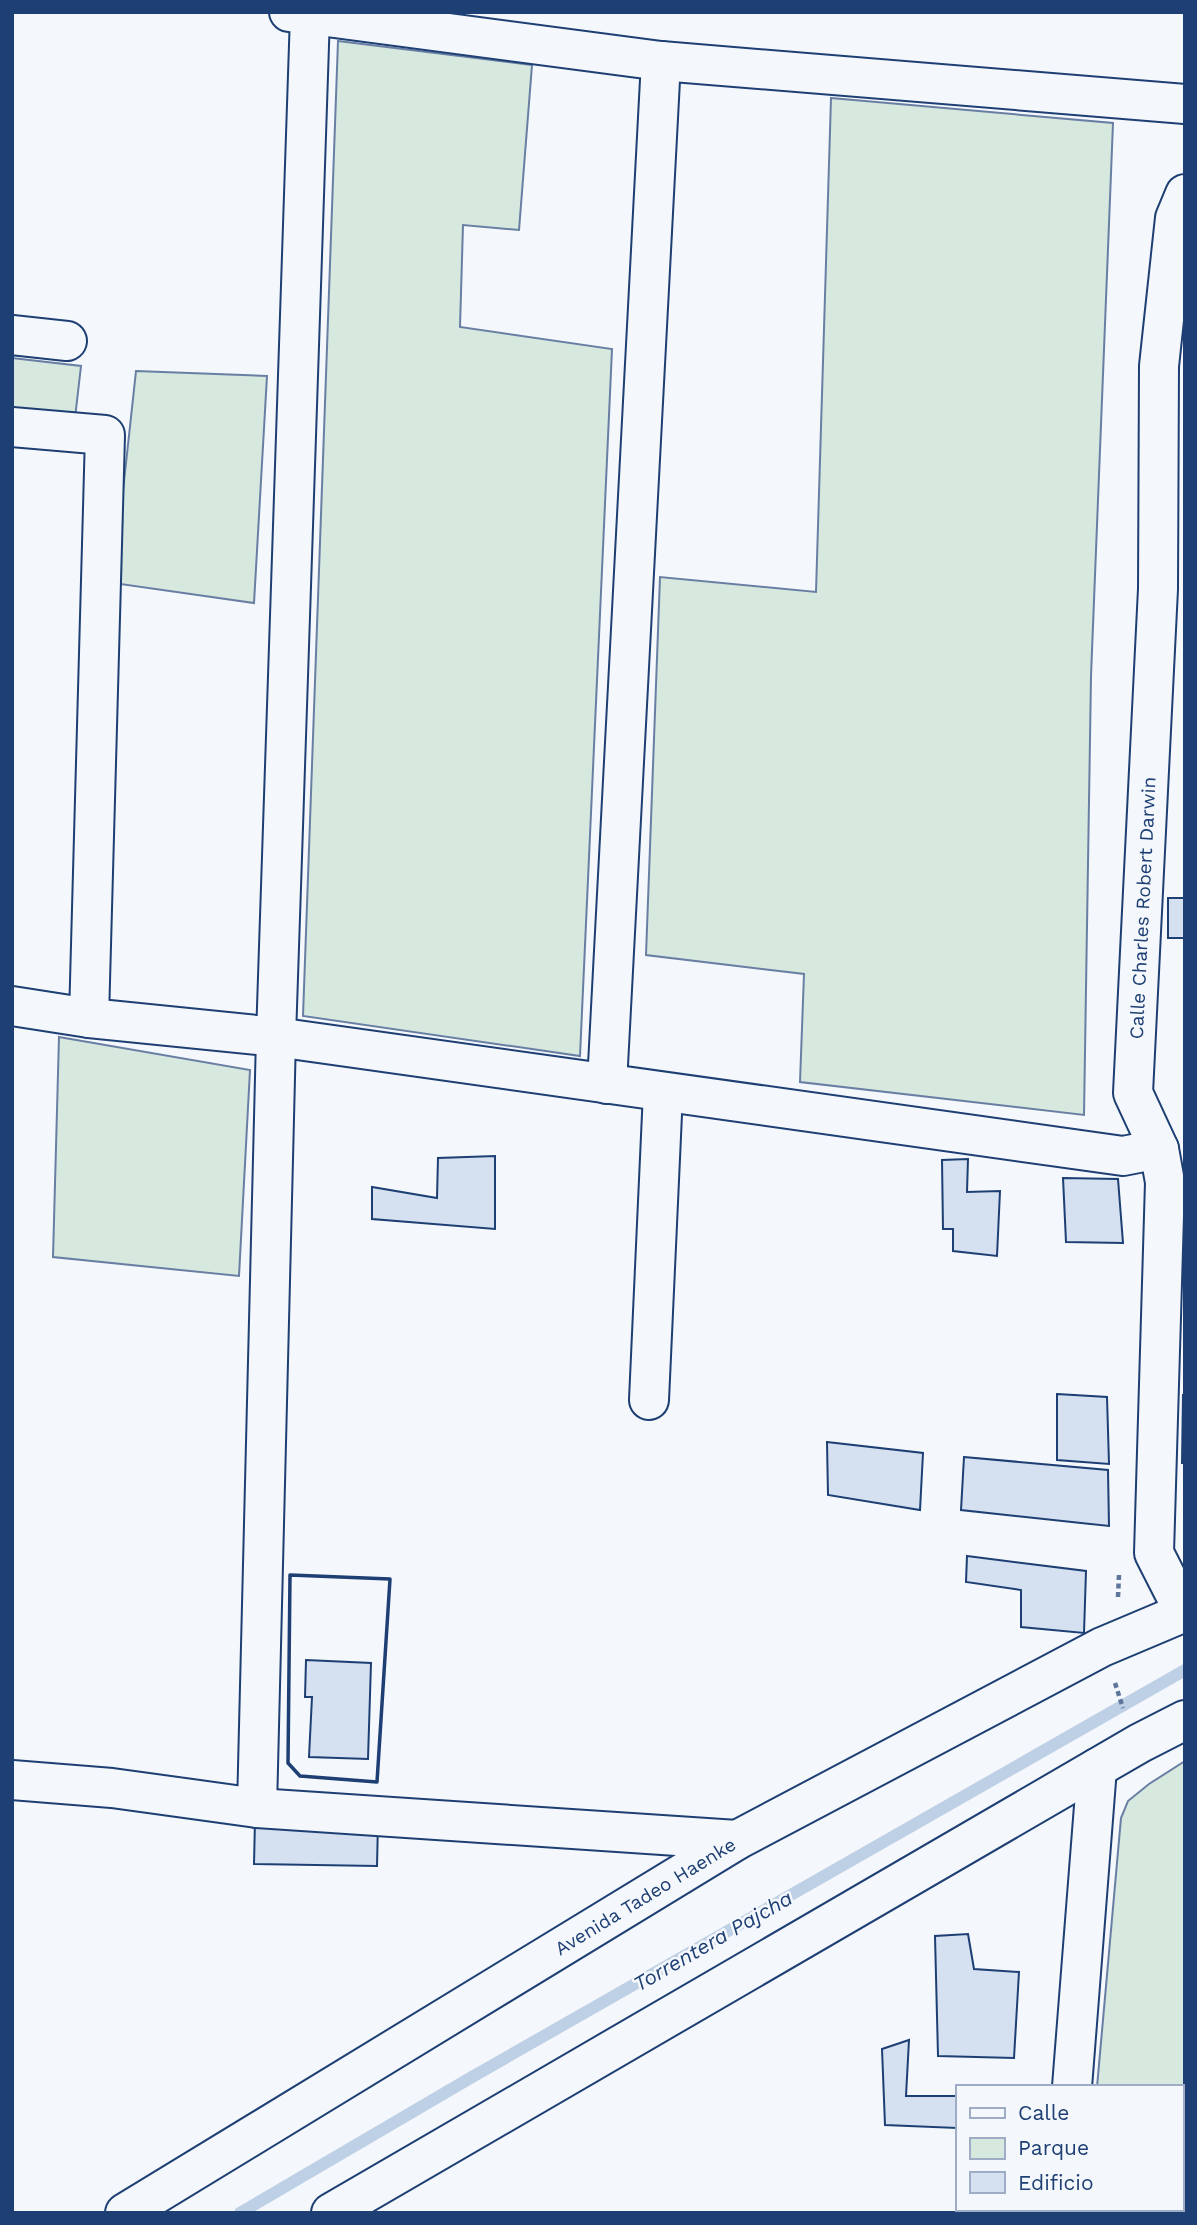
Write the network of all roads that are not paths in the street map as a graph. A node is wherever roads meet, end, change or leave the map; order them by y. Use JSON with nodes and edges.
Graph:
{"nodes":[{"id":1,"x":299,"y":14,"type":"edge"},
{"id":2,"x":661,"y":61,"type":"junction"},
{"id":3,"x":1185,"y":104,"type":"edge"},
{"id":4,"x":1185,"y":194,"type":"edge"},
{"id":5,"x":12,"y":335,"type":"edge"},
{"id":6,"x":67,"y":341,"type":"dead end"},
{"id":7,"x":12,"y":427,"type":"edge"},
{"id":8,"x":12,"y":1006,"type":"edge"},
{"id":9,"x":89,"y":1018,"type":"junction"},
{"id":10,"x":276,"y":1037,"type":"junction"},
{"id":11,"x":607,"y":1084,"type":"junction"},
{"id":12,"x":663,"y":1092,"type":"junction"},
{"id":13,"x":1159,"y":1149,"type":"junction"},
{"id":14,"x":649,"y":1400,"type":"dead end"},
{"id":15,"x":1184,"y":1612,"type":"edge"},
{"id":16,"x":1185,"y":1720,"type":"edge"},
{"id":17,"x":1097,"y":1768,"type":"junction"},
{"id":18,"x":12,"y":1780,"type":"edge"},
{"id":19,"x":257,"y":1808,"type":"junction"},
{"id":20,"x":737,"y":1840,"type":"junction"},
{"id":21,"x":1072,"y":2085,"type":"edge"},
{"id":22,"x":125,"y":2213,"type":"edge"},
{"id":23,"x":331,"y":2213,"type":"edge"}],
"edges":[{"from":1,"to":2,"type":"street"},
{"from":1,"to":10,"type":"street"},
{"from":2,"to":3,"type":"street"},
{"from":2,"to":11,"type":"street"},
{"from":4,"to":13,"type":"street","name":"Calle Charles Robert Darwin"},
{"from":5,"to":6,"type":"street"},
{"from":7,"to":9,"type":"street"},
{"from":8,"to":9,"type":"street"},
{"from":9,"to":10,"type":"street"},
{"from":10,"to":11,"type":"street"},
{"from":10,"to":19,"type":"street"},
{"from":11,"to":12,"type":"street"},
{"from":12,"to":13,"type":"street"},
{"from":12,"to":14,"type":"street"},
{"from":13,"to":15,"type":"street","name":"Calle Charles Robert Darwin"},
{"from":15,"to":20,"type":"street","name":"Avenida Tadeo Haenke"},
{"from":16,"to":17,"type":"street"},
{"from":17,"to":21,"type":"street"},
{"from":17,"to":23,"type":"street"},
{"from":18,"to":19,"type":"street"},
{"from":19,"to":20,"type":"street"},
{"from":20,"to":22,"type":"street","name":"Avenida Tadeo Haenke"}]}
